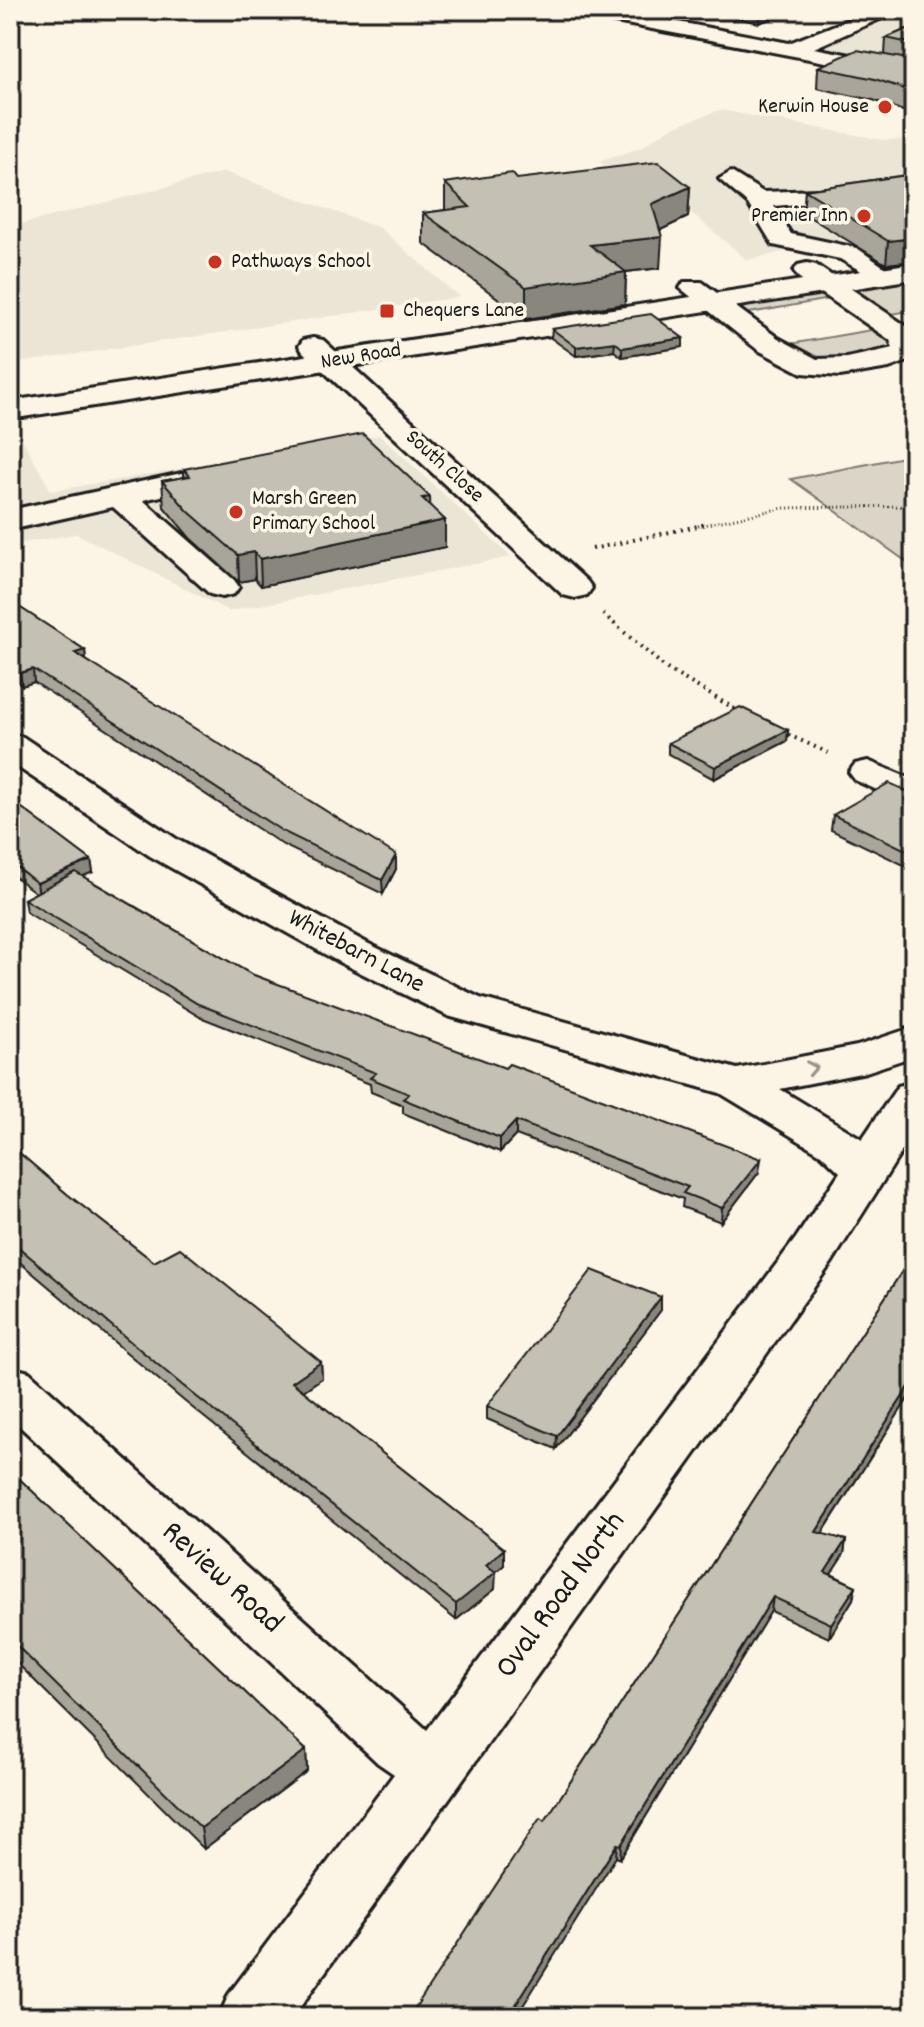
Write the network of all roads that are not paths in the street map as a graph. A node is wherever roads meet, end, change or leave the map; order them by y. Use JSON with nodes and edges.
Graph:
{"nodes":[{"id":1,"x":584,"y":10,"type":"edge"},
{"id":2,"x":890,"y":10,"type":"edge"},
{"id":3,"x":861,"y":22,"type":"junction"},
{"id":4,"x":901,"y":29,"type":"edge"},
{"id":5,"x":795,"y":48,"type":"junction"},
{"id":6,"x":914,"y":73,"type":"edge"},
{"id":7,"x":731,"y":179,"type":"dead end"},
{"id":8,"x":835,"y":194,"type":"edge"},
{"id":9,"x":758,"y":200,"type":"junction"},
{"id":10,"x":914,"y":255,"type":"edge"},
{"id":11,"x":873,"y":269,"type":"junction"},
{"id":12,"x":914,"y":271,"type":"edge"},
{"id":13,"x":817,"y":278,"type":"junction"},
{"id":14,"x":703,"y":295,"type":"junction"},
{"id":15,"x":911,"y":350,"type":"edge"},
{"id":16,"x":322,"y":354,"type":"junction"},
{"id":17,"x":10,"y":392,"type":"edge"},
{"id":18,"x":10,"y":410,"type":"edge"},
{"id":19,"x":255,"y":467,"type":"edge"},
{"id":20,"x":118,"y":495,"type":"junction"},
{"id":21,"x":10,"y":520,"type":"edge"},
{"id":22,"x":222,"y":587,"type":"dead end"},
{"id":23,"x":575,"y":588,"type":"road end"},
{"id":24,"x":10,"y":745,"type":"edge"},
{"id":25,"x":868,"y":772,"type":"road end"},
{"id":26,"x":914,"y":795,"type":"edge"},
{"id":27,"x":914,"y":1041,"type":"edge"},
{"id":28,"x":736,"y":1083,"type":"junction"},
{"id":29,"x":914,"y":1096,"type":"edge"},
{"id":30,"x":867,"y":1171,"type":"junction"},
{"id":31,"x":10,"y":1386,"type":"edge"},
{"id":32,"x":435,"y":1767,"type":"junction"},
{"id":33,"x":253,"y":2017,"type":"edge"}],
"edges":[{"from":1,"to":5,"type":"street"},
{"from":2,"to":3,"type":"street"},
{"from":3,"to":4,"type":"street"},
{"from":3,"to":5,"type":"street"},
{"from":5,"to":6,"type":"street"},
{"from":7,"to":9,"type":"street"},
{"from":8,"to":9,"type":"street"},
{"from":9,"to":11,"type":"street"},
{"from":10,"to":11,"type":"street","name":"New Road"},
{"from":11,"to":12,"type":"street","name":"New Road"},
{"from":11,"to":13,"type":"street","name":"New Road"},
{"from":13,"to":14,"type":"street","name":"New Road"},
{"from":13,"to":15,"type":"street"},
{"from":14,"to":15,"type":"street"},
{"from":14,"to":16,"type":"street","name":"New Road"},
{"from":16,"to":17,"type":"street","name":"New Road"},
{"from":16,"to":18,"type":"street","name":"New Road"},
{"from":16,"to":23,"type":"street","name":"South Close"},
{"from":19,"to":20,"type":"street"},
{"from":20,"to":21,"type":"street"},
{"from":20,"to":22,"type":"street"},
{"from":24,"to":28,"type":"street","name":"Whitebarn Lane"},
{"from":25,"to":26,"type":"street"},
{"from":28,"to":27,"type":"street","name":"Whitebarn Lane","one_way":true},
{"from":28,"to":30,"type":"street","name":"Whitebarn Lane"},
{"from":29,"to":30,"type":"street"},
{"from":30,"to":32,"type":"street","name":"Oval Road North"},
{"from":31,"to":32,"type":"street","name":"Review Road"},
{"from":32,"to":33,"type":"street","name":"Oval Road North"}]}
